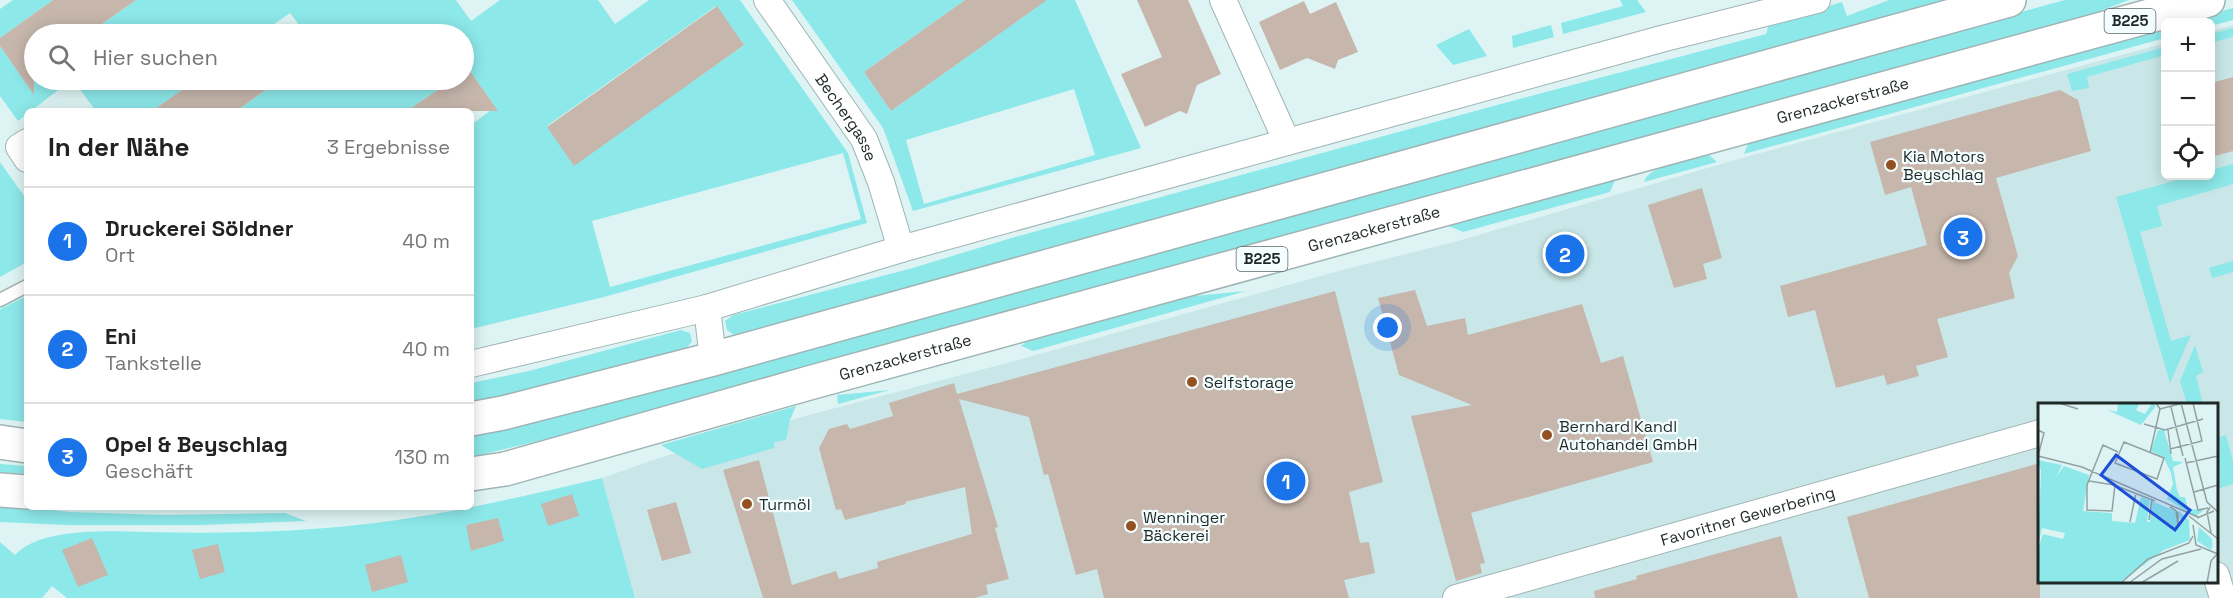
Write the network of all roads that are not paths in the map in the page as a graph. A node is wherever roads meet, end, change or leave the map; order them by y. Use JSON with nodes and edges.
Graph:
{"nodes":[{"id":1,"x":767,"y":0,"type":"edge"},
{"id":2,"x":1223,"y":0,"type":"edge"},
{"id":3,"x":2009,"y":0,"type":"edge"},
{"id":4,"x":2208,"y":0,"type":"edge"},
{"id":5,"x":1813,"y":1,"type":"edge"},
{"id":6,"x":1287,"y":142,"type":"junction"},
{"id":7,"x":901,"y":249,"type":"junction"},
{"id":8,"x":24,"y":288,"type":"edge"},
{"id":9,"x":0,"y":300,"type":"edge"},
{"id":10,"x":707,"y":308,"type":"junction"},
{"id":11,"x":713,"y":359,"type":"junction"},
{"id":12,"x":474,"y":363,"type":"edge"},
{"id":13,"x":474,"y":418,"type":"edge"},
{"id":14,"x":2038,"y":434,"type":"edge"},
{"id":15,"x":0,"y":442,"type":"edge"},
{"id":16,"x":24,"y":446,"type":"edge"},
{"id":17,"x":474,"y":474,"type":"edge"},
{"id":18,"x":0,"y":490,"type":"edge"},
{"id":19,"x":24,"y":492,"type":"edge"},
{"id":20,"x":2218,"y":579,"type":"edge"},
{"id":21,"x":1456,"y":598,"type":"edge"},
{"id":22,"x":2223,"y":598,"type":"edge"}],
"edges":[{"from":1,"to":7,"type":"street","name":"Bechergasse"},
{"from":2,"to":6,"type":"street"},
{"from":3,"to":11,"type":"main road"},
{"from":4,"to":17,"type":"main road","name":"Grenzackerstraße","number":"B225"},
{"from":5,"to":6,"type":"street"},
{"from":6,"to":7,"type":"street"},
{"from":7,"to":10,"type":"street"},
{"from":8,"to":9,"type":"lane"},
{"from":10,"to":11,"type":"street"},
{"from":10,"to":12,"type":"street"},
{"from":11,"to":13,"type":"main road"},
{"from":14,"to":21,"type":"street","name":"Favoritner Gewerbering"},
{"from":15,"to":16,"type":"main road"},
{"from":18,"to":19,"type":"main road"},
{"from":20,"to":22,"type":"street"}]}
